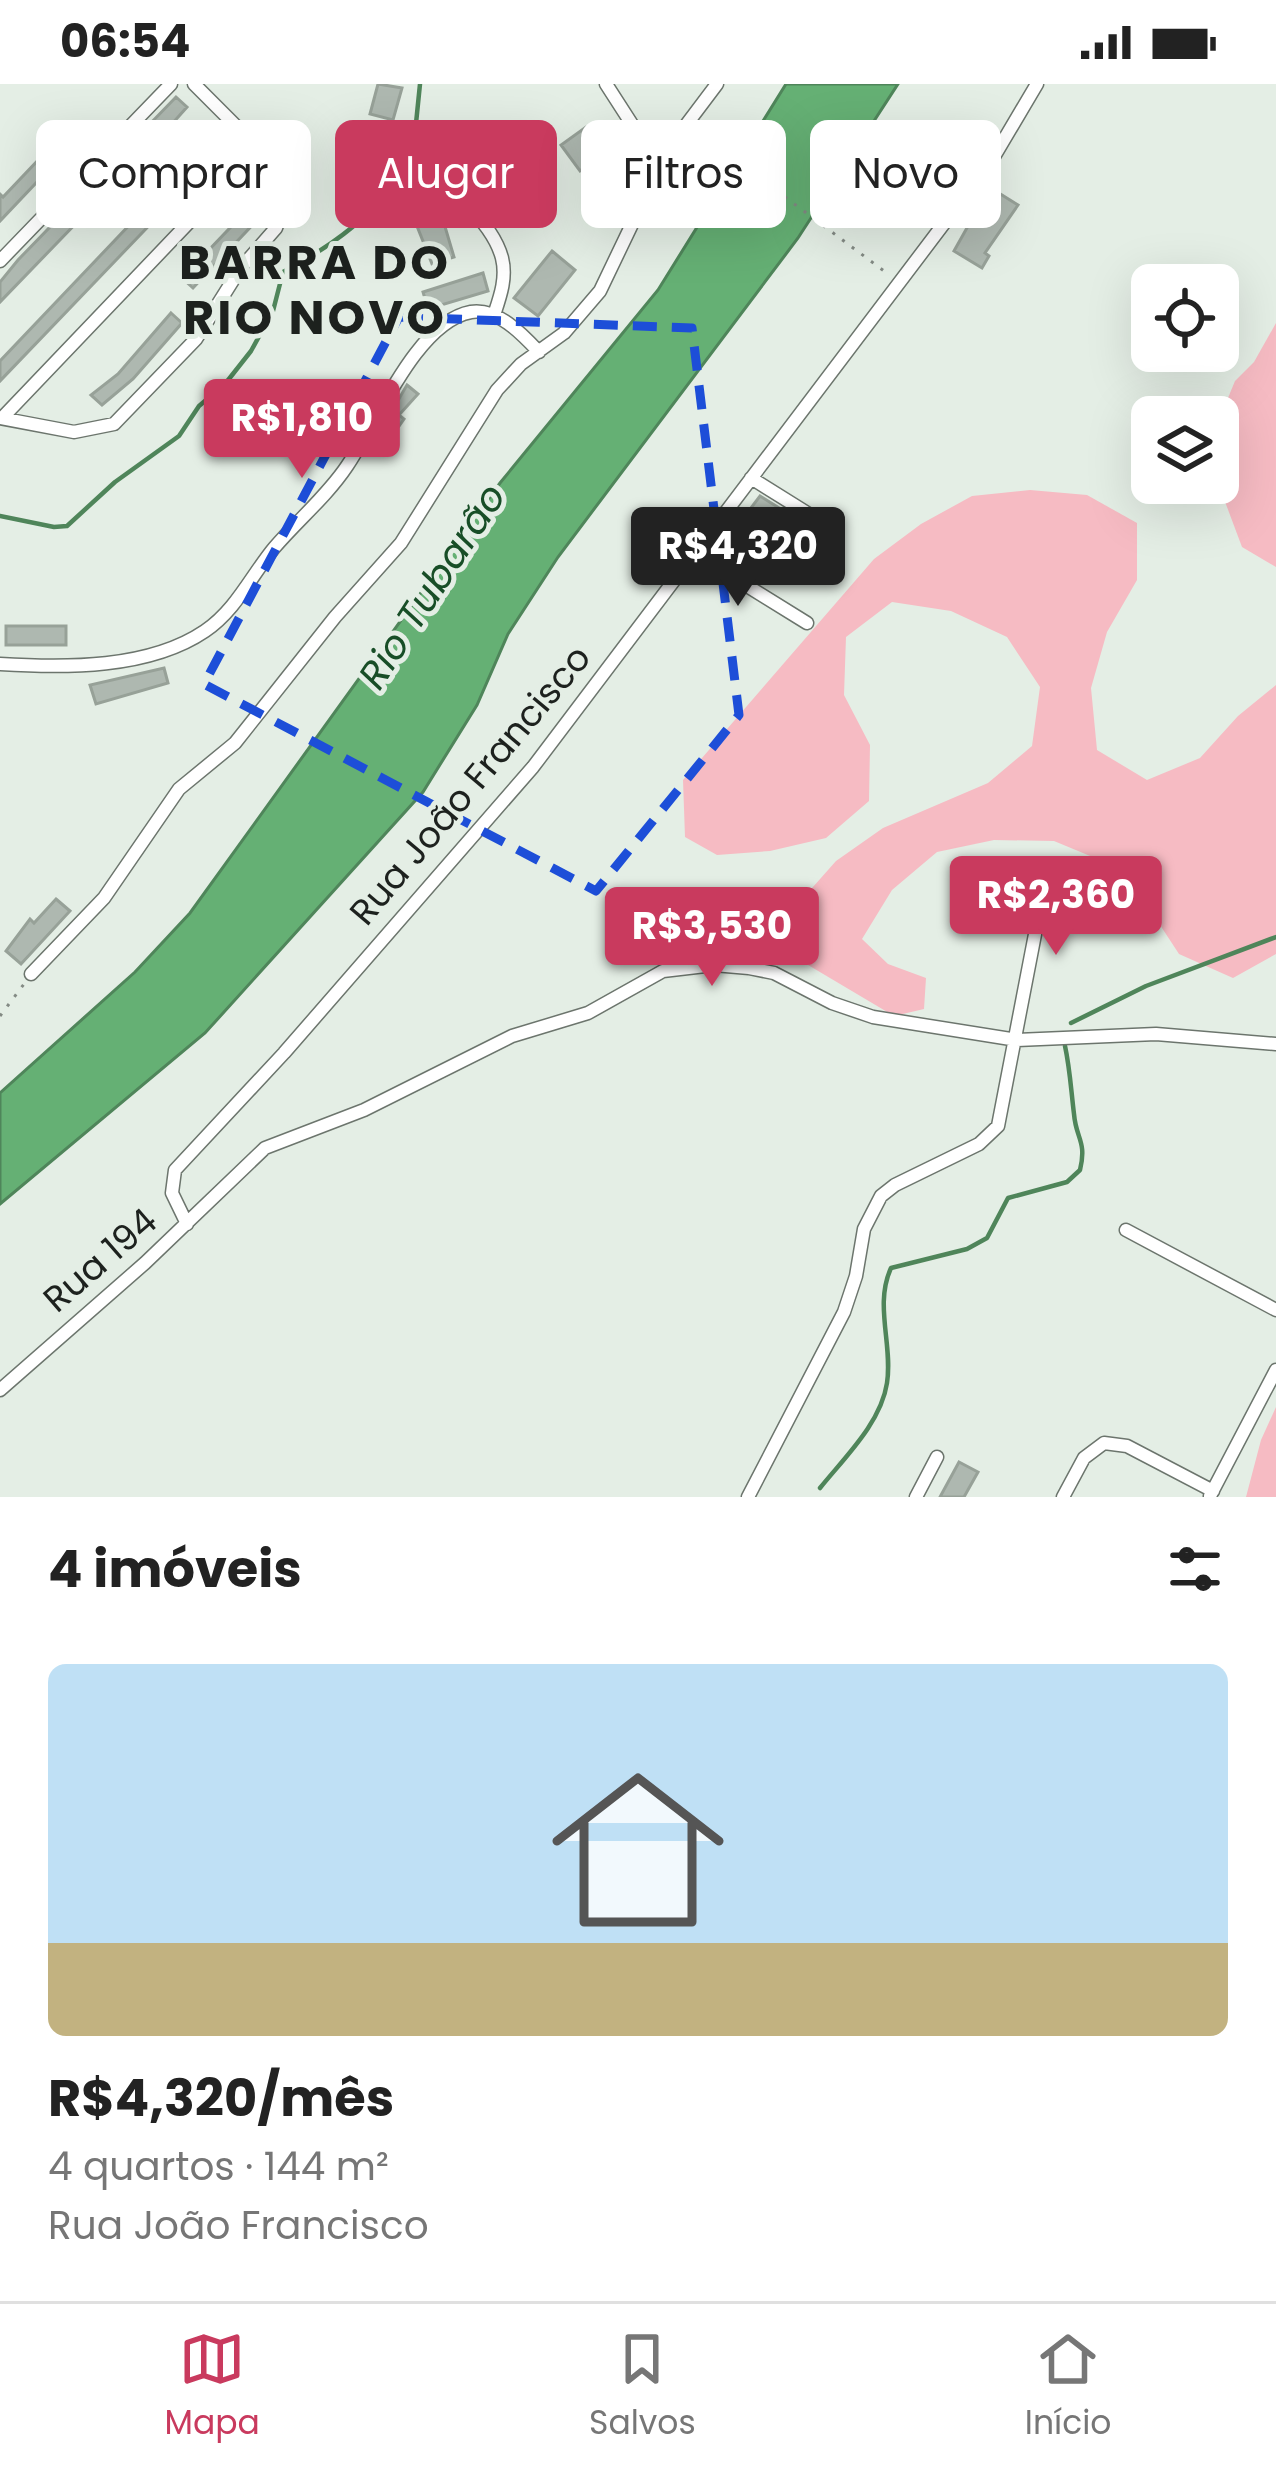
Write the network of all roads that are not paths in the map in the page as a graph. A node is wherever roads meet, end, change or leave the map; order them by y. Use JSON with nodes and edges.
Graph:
{"nodes":[{"id":1,"x":171,"y":84,"type":"edge"},
{"id":2,"x":194,"y":84,"type":"edge"},
{"id":3,"x":606,"y":84,"type":"edge"},
{"id":4,"x":717,"y":84,"type":"edge"},
{"id":5,"x":1037,"y":84,"type":"edge"},
{"id":6,"x":231,"y":120,"type":"edge"},
{"id":7,"x":628,"y":120,"type":"edge"},
{"id":8,"x":690,"y":120,"type":"edge"},
{"id":9,"x":184,"y":228,"type":"edge"},
{"id":10,"x":274,"y":228,"type":"edge"},
{"id":11,"x":483,"y":228,"type":"edge"},
{"id":12,"x":634,"y":228,"type":"edge"},
{"id":13,"x":0,"y":261,"type":"edge"},
{"id":14,"x":494,"y":315,"type":"junction"},
{"id":15,"x":539,"y":352,"type":"junction"},
{"id":16,"x":2,"y":418,"type":"edge"},
{"id":17,"x":752,"y":478,"type":"junction"},
{"id":18,"x":812,"y":515,"type":"dead end"},
{"id":19,"x":694,"y":553,"type":"junction"},
{"id":20,"x":807,"y":623,"type":"dead end"},
{"id":21,"x":0,"y":664,"type":"edge"},
{"id":22,"x":1048,"y":867,"type":"dead end"},
{"id":23,"x":31,"y":974,"type":"road end"},
{"id":24,"x":1017,"y":1040,"type":"junction"},
{"id":25,"x":1276,"y":1044,"type":"edge"},
{"id":26,"x":187,"y":1224,"type":"junction"},
{"id":27,"x":1126,"y":1230,"type":"dead end"},
{"id":28,"x":1276,"y":1310,"type":"edge"},
{"id":29,"x":1276,"y":1370,"type":"edge"},
{"id":30,"x":0,"y":1390,"type":"edge"},
{"id":31,"x":937,"y":1457,"type":"dead end"},
{"id":32,"x":1212,"y":1494,"type":"edge"},
{"id":33,"x":748,"y":1497,"type":"edge"},
{"id":34,"x":916,"y":1497,"type":"edge"},
{"id":35,"x":1063,"y":1497,"type":"edge"}],
"edges":[{"from":1,"to":13,"type":"street"},
{"from":2,"to":6,"type":"street"},
{"from":3,"to":7,"type":"street"},
{"from":4,"to":8,"type":"street"},
{"from":5,"to":17,"type":"street","name":"Rua João Francisco"},
{"from":9,"to":16,"type":"street"},
{"from":10,"to":16,"type":"street"},
{"from":11,"to":14,"type":"street"},
{"from":12,"to":15,"type":"street"},
{"from":14,"to":15,"type":"street"},
{"from":14,"to":21,"type":"street"},
{"from":15,"to":23,"type":"street"},
{"from":17,"to":18,"type":"street"},
{"from":17,"to":19,"type":"street","name":"Rua João Francisco"},
{"from":19,"to":20,"type":"street"},
{"from":19,"to":26,"type":"street","name":"Rua João Francisco"},
{"from":22,"to":24,"type":"street"},
{"from":24,"to":25,"type":"street","name":"Rua 194"},
{"from":24,"to":26,"type":"street","name":"Rua 194"},
{"from":24,"to":33,"type":"street"},
{"from":26,"to":30,"type":"street","name":"Rua 194"},
{"from":27,"to":28,"type":"street"},
{"from":29,"to":32,"type":"street"},
{"from":31,"to":34,"type":"street"},
{"from":32,"to":35,"type":"street"}]}
